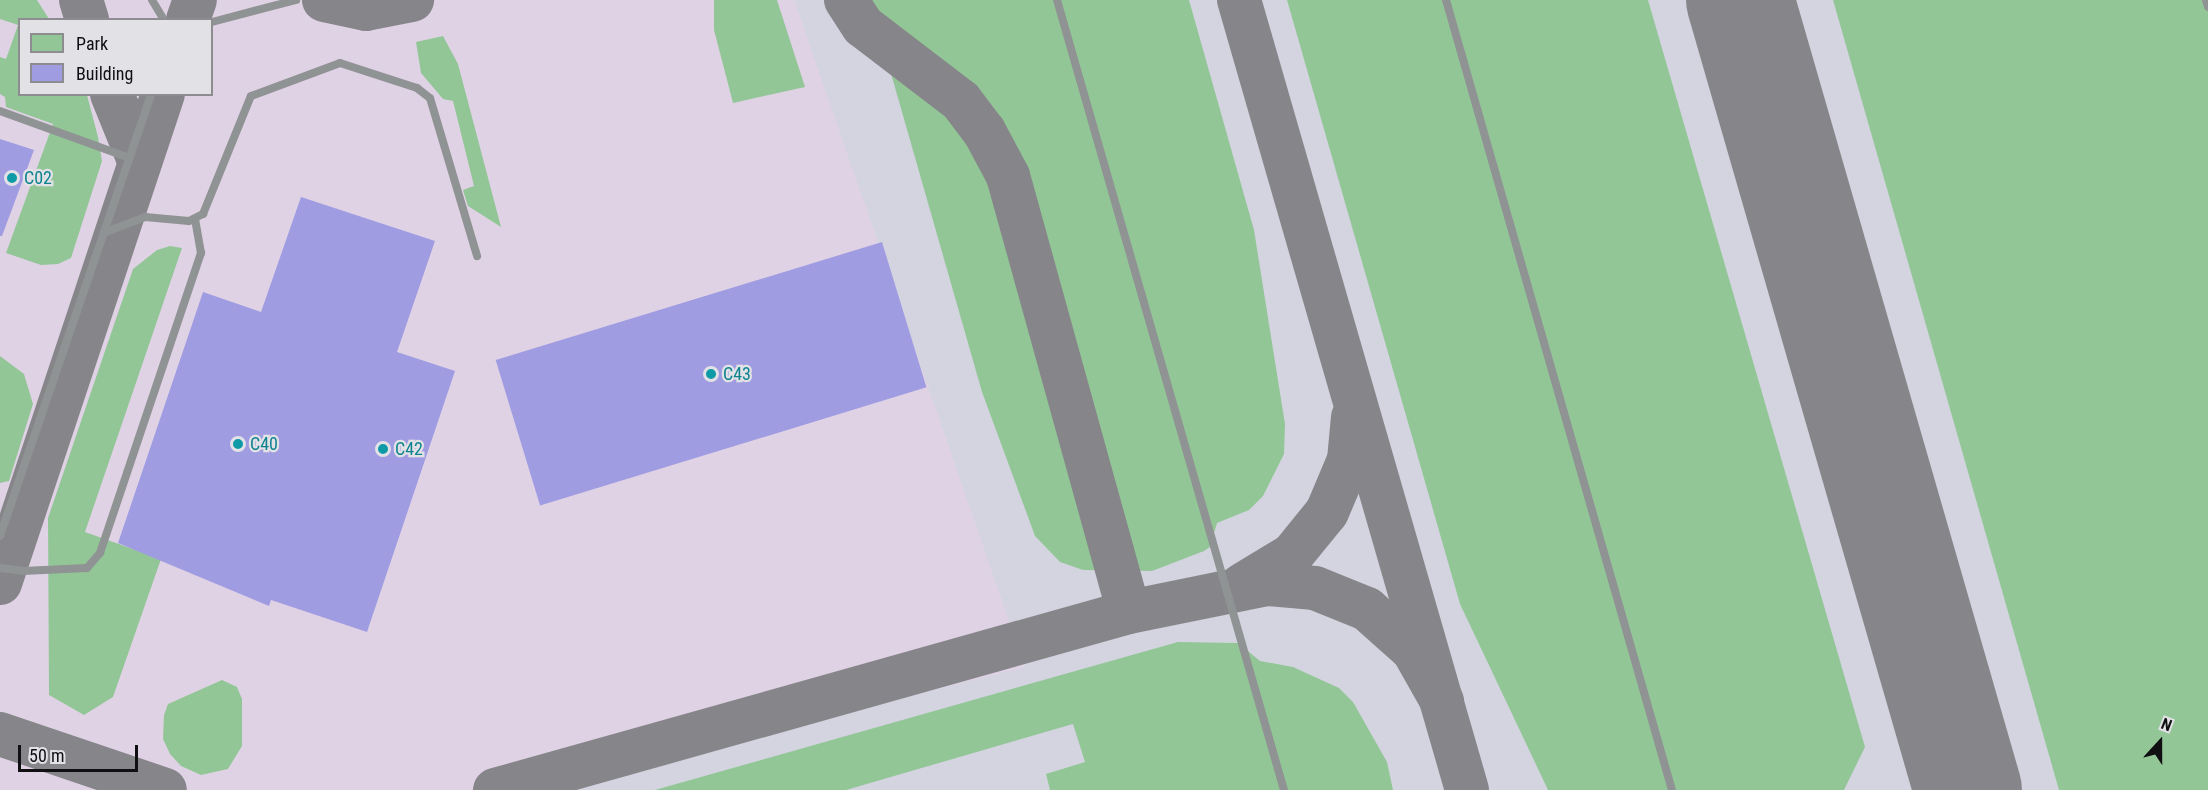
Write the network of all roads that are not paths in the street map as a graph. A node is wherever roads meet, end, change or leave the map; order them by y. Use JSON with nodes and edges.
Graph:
{"nodes":[{"id":1,"x":152,"y":0,"type":"edge"},
{"id":2,"x":296,"y":0,"type":"edge"},
{"id":3,"x":1057,"y":0,"type":"edge"},
{"id":4,"x":1446,"y":0,"type":"edge"},
{"id":5,"x":2206,"y":0,"type":"edge"},
{"id":6,"x":2208,"y":7,"type":"edge"},
{"id":7,"x":163,"y":18,"type":"edge"},
{"id":8,"x":213,"y":22,"type":"edge"},
{"id":9,"x":150,"y":96,"type":"edge"},
{"id":10,"x":0,"y":111,"type":"edge"},
{"id":11,"x":130,"y":158,"type":"junction"},
{"id":12,"x":195,"y":220,"type":"junction"},
{"id":13,"x":106,"y":232,"type":"junction"},
{"id":14,"x":477,"y":256,"type":"dead end"},
{"id":15,"x":0,"y":536,"type":"edge"},
{"id":16,"x":0,"y":568,"type":"edge"},
{"id":17,"x":1284,"y":790,"type":"edge"},
{"id":18,"x":1672,"y":790,"type":"edge"}],
"edges":[{"from":1,"to":7,"type":"lane"},
{"from":2,"to":8,"type":"lane"},
{"from":3,"to":17,"type":"lane"},
{"from":4,"to":18,"type":"lane"},
{"from":5,"to":6,"type":"lane"},
{"from":9,"to":11,"type":"lane"},
{"from":10,"to":11,"type":"lane"},
{"from":11,"to":13,"type":"lane"},
{"from":12,"to":13,"type":"lane"},
{"from":12,"to":14,"type":"lane"},
{"from":12,"to":16,"type":"lane"},
{"from":13,"to":15,"type":"lane"}]}
